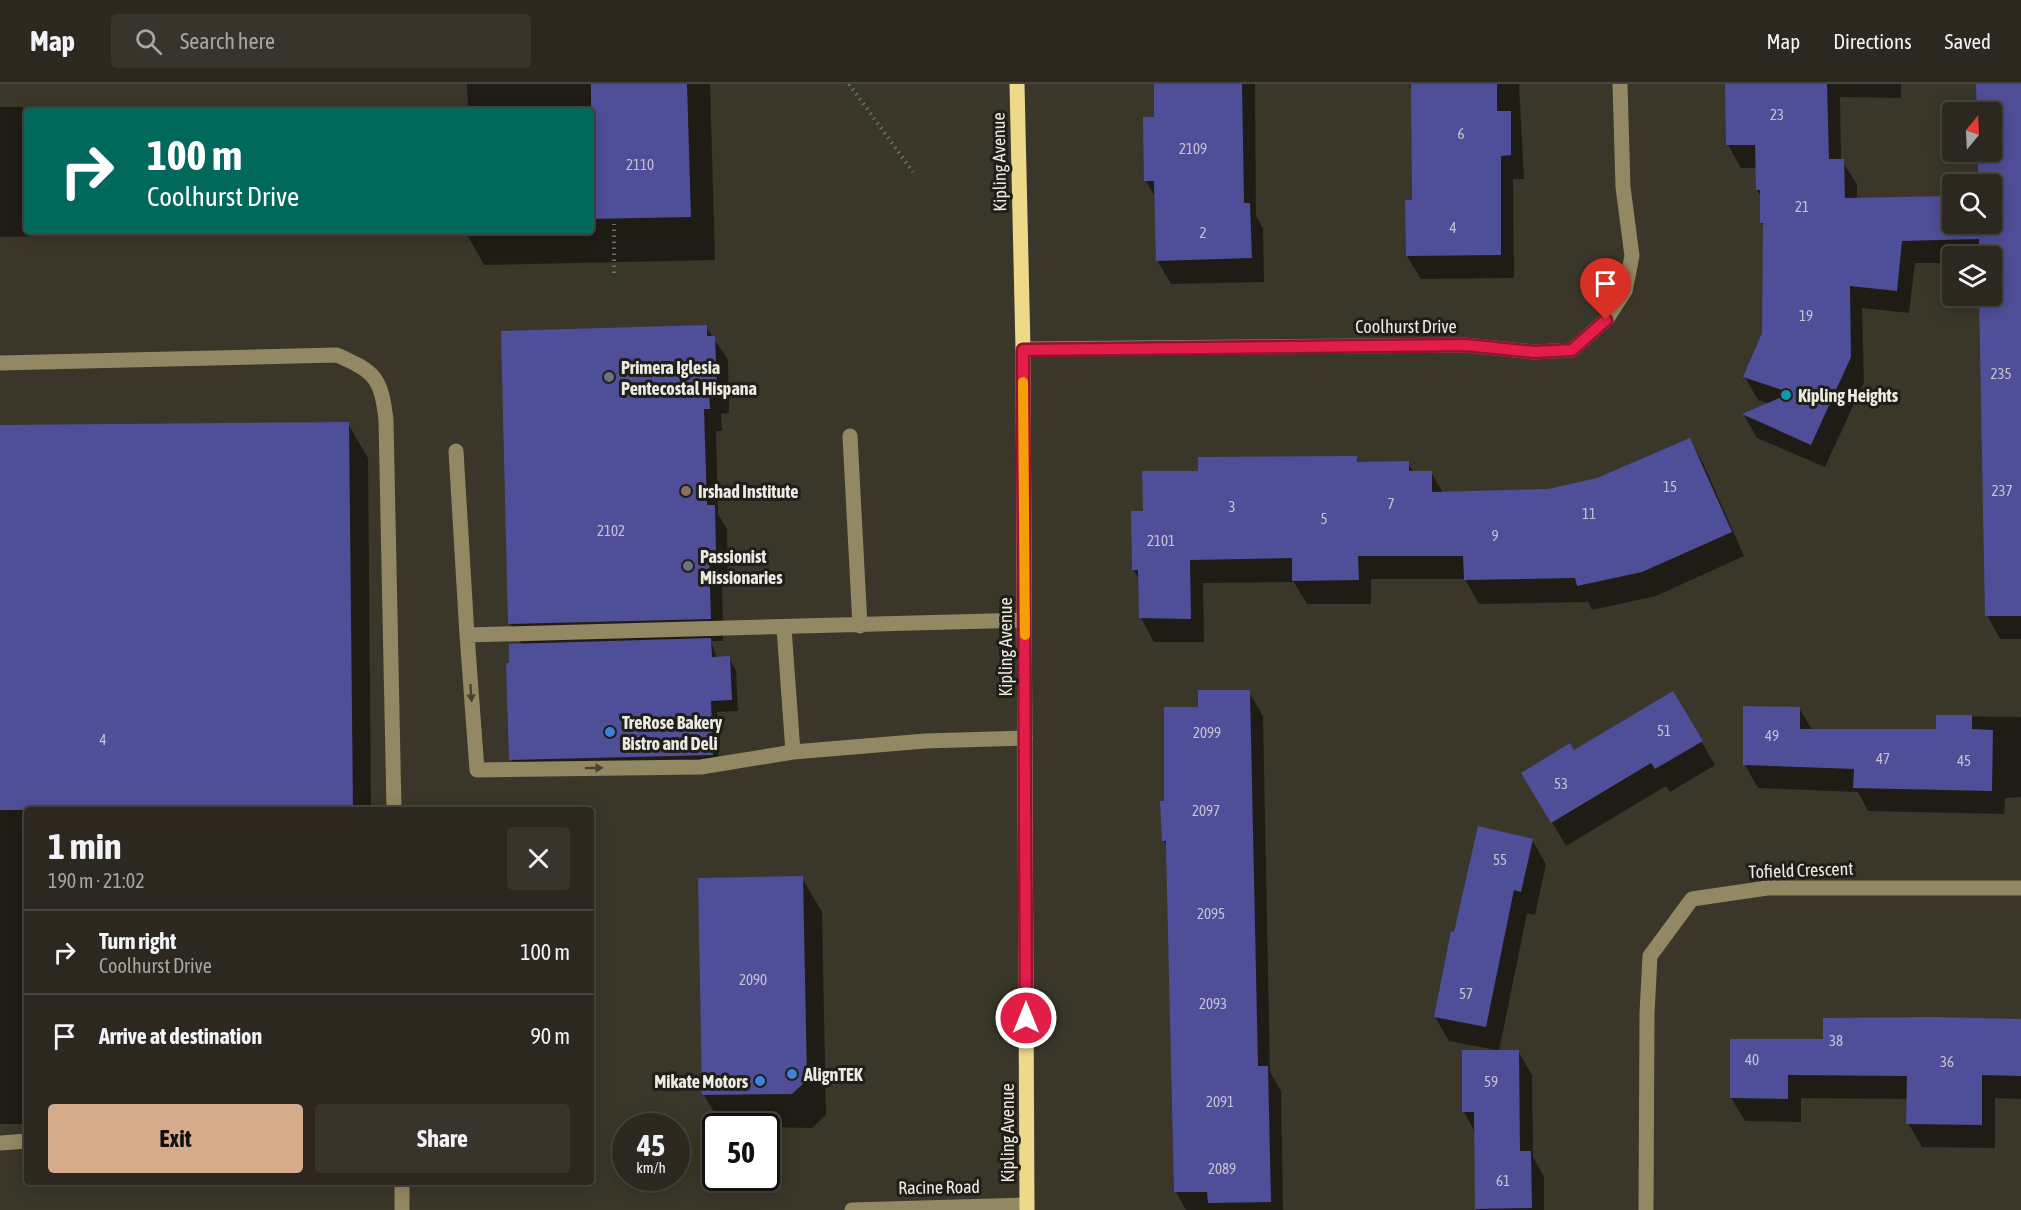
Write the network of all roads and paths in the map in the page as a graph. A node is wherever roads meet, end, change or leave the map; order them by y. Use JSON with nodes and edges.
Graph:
{"nodes":[{"id":1,"x":849,"y":84,"type":"edge"},
{"id":2,"x":1017,"y":84,"type":"edge"},
{"id":3,"x":1620,"y":84,"type":"edge"},
{"id":4,"x":913,"y":172,"type":"dead end"},
{"id":5,"x":614,"y":224,"type":"dead end"},
{"id":6,"x":614,"y":273,"type":"dead end"},
{"id":7,"x":1023,"y":350,"type":"junction"},
{"id":8,"x":0,"y":363,"type":"edge"},
{"id":9,"x":850,"y":436,"type":"dead end"},
{"id":10,"x":456,"y":452,"type":"dead end"},
{"id":11,"x":1024,"y":620,"type":"junction"},
{"id":12,"x":860,"y":626,"type":"junction"},
{"id":13,"x":784,"y":628,"type":"junction"},
{"id":14,"x":467,"y":635,"type":"junction"},
{"id":15,"x":1025,"y":738,"type":"junction"},
{"id":16,"x":793,"y":752,"type":"junction"},
{"id":17,"x":394,"y":807,"type":"edge"},
{"id":18,"x":2021,"y":888,"type":"edge"},
{"id":19,"x":24,"y":1141,"type":"edge"},
{"id":20,"x":0,"y":1143,"type":"edge"},
{"id":21,"x":402,"y":1185,"type":"edge"},
{"id":22,"x":1027,"y":1207,"type":"edge"},
{"id":23,"x":402,"y":1210,"type":"edge"},
{"id":24,"x":852,"y":1210,"type":"edge"},
{"id":25,"x":1646,"y":1210,"type":"edge"}],
"edges":[{"from":1,"to":4,"type":"path"},
{"from":2,"to":7,"type":"main road","name":"Kipling Avenue"},
{"from":3,"to":7,"type":"street","name":"Coolhurst Drive"},
{"from":5,"to":6,"type":"path"},
{"from":7,"to":11,"type":"main road","name":"Kipling Avenue"},
{"from":8,"to":17,"type":"street"},
{"from":9,"to":12,"type":"street"},
{"from":10,"to":14,"type":"street"},
{"from":11,"to":12,"type":"street"},
{"from":11,"to":15,"type":"main road","name":"Kipling Avenue"},
{"from":12,"to":13,"type":"street"},
{"from":13,"to":14,"type":"street"},
{"from":13,"to":16,"type":"street"},
{"from":14,"to":16,"type":"street","one_way":true},
{"from":15,"to":16,"type":"street"},
{"from":15,"to":22,"type":"main road","name":"Kipling Avenue"},
{"from":18,"to":25,"type":"street","name":"Tofield Crescent"},
{"from":19,"to":20,"type":"street"},
{"from":21,"to":23,"type":"street"},
{"from":22,"to":24,"type":"street","name":"Racine Road"}]}
